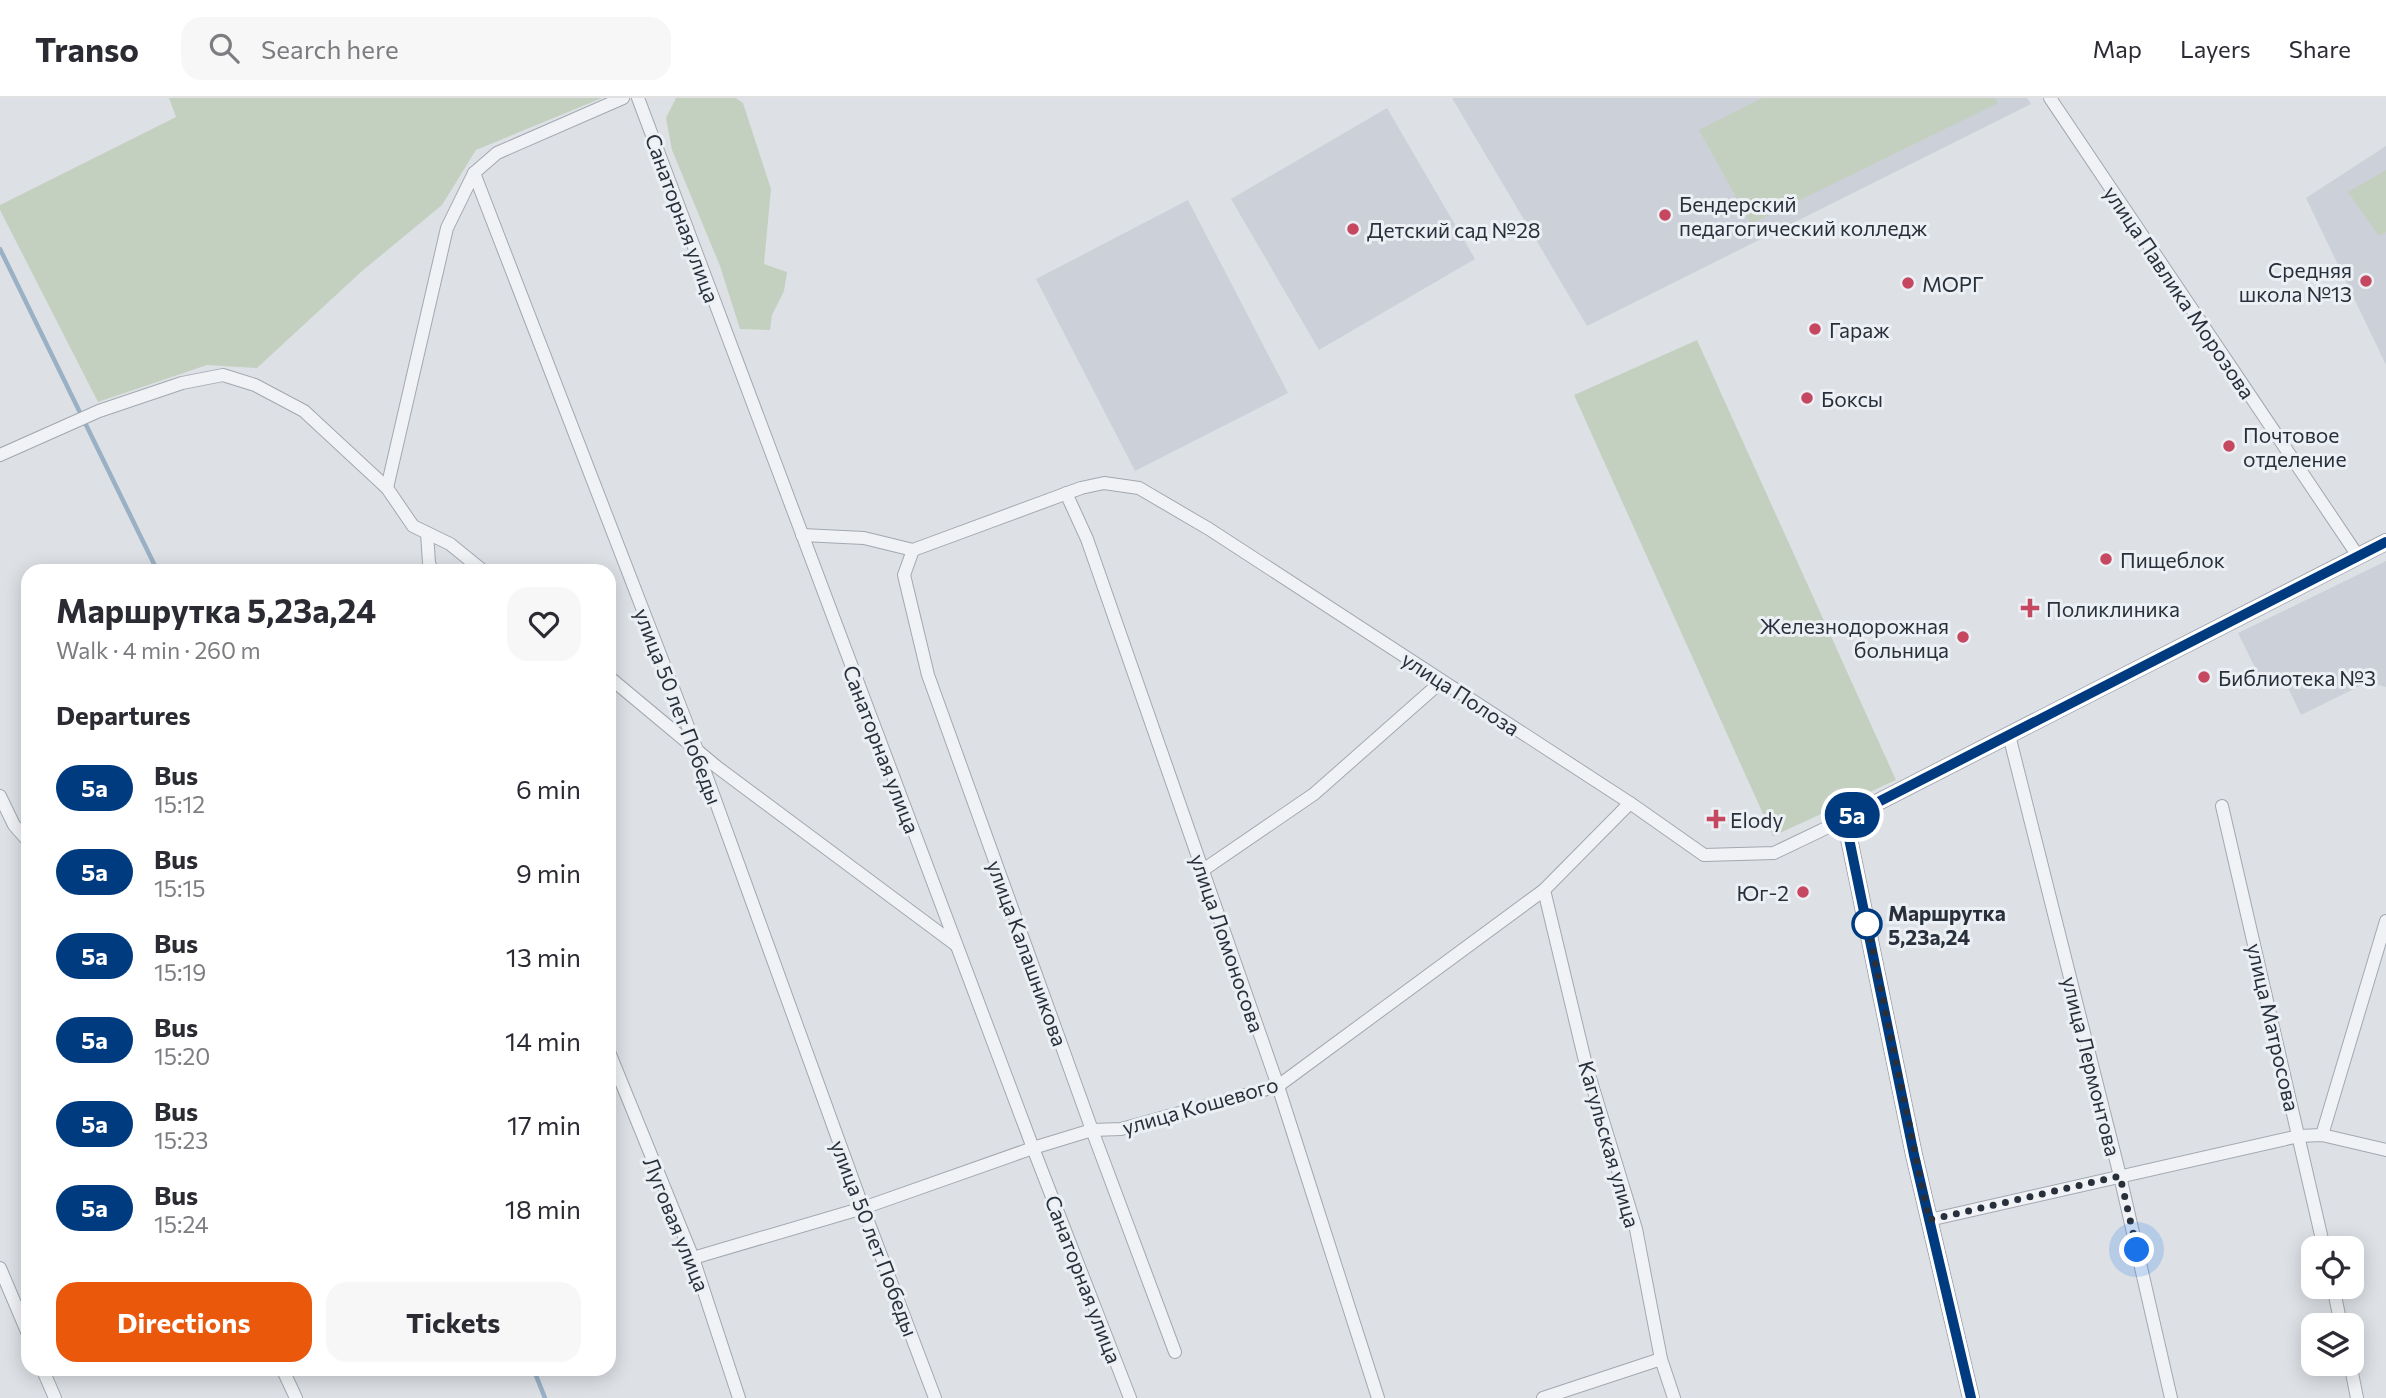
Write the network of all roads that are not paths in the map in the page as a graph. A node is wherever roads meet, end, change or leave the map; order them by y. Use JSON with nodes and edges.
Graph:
{"nodes":[{"id":1,"x":639,"y":98,"type":"edge"},
{"id":2,"x":2050,"y":98,"type":"edge"},
{"id":3,"x":616,"y":99,"type":"edge"},
{"id":4,"x":474,"y":173,"type":"junction"},
{"id":5,"x":0,"y":455,"type":"edge"},
{"id":6,"x":387,"y":488,"type":"junction"},
{"id":7,"x":1066,"y":493,"type":"junction"},
{"id":8,"x":427,"y":533,"type":"junction"},
{"id":9,"x":802,"y":535,"type":"junction"},
{"id":10,"x":2386,"y":542,"type":"edge"},
{"id":11,"x":913,"y":550,"type":"junction"},
{"id":12,"x":2358,"y":556,"type":"junction"},
{"id":13,"x":429,"y":564,"type":"edge"},
{"id":14,"x":475,"y":564,"type":"edge"},
{"id":15,"x":1442,"y":681,"type":"junction"},
{"id":16,"x":616,"y":683,"type":"edge"},
{"id":17,"x":2009,"y":736,"type":"junction"},
{"id":18,"x":697,"y":750,"type":"junction"},
{"id":19,"x":0,"y":796,"type":"edge"},
{"id":20,"x":1630,"y":803,"type":"junction"},
{"id":21,"x":2222,"y":806,"type":"dead end"},
{"id":22,"x":1845,"y":819,"type":"junction"},
{"id":23,"x":21,"y":833,"type":"edge"},
{"id":24,"x":1203,"y":870,"type":"junction"},
{"id":25,"x":1544,"y":890,"type":"junction"},
{"id":26,"x":2386,"y":921,"type":"edge"},
{"id":27,"x":957,"y":946,"type":"junction"},
{"id":28,"x":616,"y":1069,"type":"edge"},
{"id":29,"x":1278,"y":1086,"type":"junction"},
{"id":30,"x":1092,"y":1130,"type":"junction"},
{"id":31,"x":2322,"y":1135,"type":"junction"},
{"id":32,"x":2299,"y":1136,"type":"junction"},
{"id":33,"x":1033,"y":1148,"type":"junction"},
{"id":34,"x":2386,"y":1150,"type":"edge"},
{"id":35,"x":2120,"y":1176,"type":"junction"},
{"id":36,"x":863,"y":1208,"type":"junction"},
{"id":37,"x":1929,"y":1220,"type":"junction"},
{"id":38,"x":2321,"y":1236,"type":"edge"},
{"id":39,"x":693,"y":1258,"type":"junction"},
{"id":40,"x":0,"y":1268,"type":"edge"},
{"id":41,"x":21,"y":1318,"type":"edge"},
{"id":42,"x":1175,"y":1352,"type":"dead end"},
{"id":43,"x":1661,"y":1359,"type":"junction"},
{"id":44,"x":45,"y":1376,"type":"edge"},
{"id":45,"x":286,"y":1376,"type":"edge"},
{"id":46,"x":2353,"y":1376,"type":"edge"},
{"id":47,"x":55,"y":1398,"type":"edge"},
{"id":48,"x":296,"y":1398,"type":"edge"},
{"id":49,"x":739,"y":1398,"type":"edge"},
{"id":50,"x":935,"y":1398,"type":"edge"},
{"id":51,"x":1130,"y":1398,"type":"edge"},
{"id":52,"x":1378,"y":1398,"type":"edge"},
{"id":53,"x":1543,"y":1398,"type":"edge"},
{"id":54,"x":1674,"y":1398,"type":"edge"},
{"id":55,"x":1971,"y":1398,"type":"edge"},
{"id":56,"x":2171,"y":1398,"type":"edge"},
{"id":57,"x":2357,"y":1398,"type":"edge"}],
"edges":[{"from":1,"to":9,"type":"street","name":"Санаторная улица"},
{"from":2,"to":12,"type":"street","name":"улица Павлика Морозова"},
{"from":3,"to":4,"type":"street"},
{"from":4,"to":6,"type":"street"},
{"from":4,"to":18,"type":"street","name":"улица 50 лет Победы"},
{"from":5,"to":6,"type":"street"},
{"from":6,"to":8,"type":"street"},
{"from":7,"to":11,"type":"street","name":"улица Полоза"},
{"from":7,"to":15,"type":"street","name":"улица Полоза"},
{"from":7,"to":24,"type":"street","name":"улица Ломоносова"},
{"from":8,"to":13,"type":"street"},
{"from":8,"to":14,"type":"street"},
{"from":9,"to":11,"type":"street"},
{"from":9,"to":27,"type":"street","name":"Санаторная улица"},
{"from":10,"to":12,"type":"street"},
{"from":11,"to":30,"type":"street","name":"улица Калашникова"},
{"from":12,"to":17,"type":"street"},
{"from":15,"to":20,"type":"street","name":"улица Полоза"},
{"from":15,"to":24,"type":"street"},
{"from":16,"to":18,"type":"street"},
{"from":17,"to":22,"type":"street"},
{"from":17,"to":35,"type":"street","name":"улица Лермонтова"},
{"from":18,"to":27,"type":"street"},
{"from":18,"to":36,"type":"street","name":"улица 50 лет Победы"},
{"from":19,"to":23,"type":"street"},
{"from":20,"to":22,"type":"street","name":"улица Полоза"},
{"from":20,"to":25,"type":"street","name":"улица Кошевого"},
{"from":21,"to":32,"type":"street","name":"улица Матросова"},
{"from":22,"to":37,"type":"street"},
{"from":24,"to":29,"type":"street","name":"улица Ломоносова"},
{"from":25,"to":29,"type":"street","name":"улица Кошевого"},
{"from":25,"to":43,"type":"street","name":"Кагульская улица"},
{"from":26,"to":31,"type":"street"},
{"from":27,"to":33,"type":"street","name":"Санаторная улица"},
{"from":28,"to":39,"type":"street","name":"Луговая улица"},
{"from":29,"to":30,"type":"street","name":"улица Кошевого"},
{"from":29,"to":52,"type":"street","name":"улица Ломоносова"},
{"from":30,"to":33,"type":"street","name":"улица Кошевого"},
{"from":30,"to":42,"type":"street","name":"улица Калашникова"},
{"from":31,"to":32,"type":"street"},
{"from":31,"to":34,"type":"street"},
{"from":32,"to":35,"type":"street"},
{"from":32,"to":38,"type":"street","name":"улица Матросова"},
{"from":33,"to":36,"type":"street","name":"улица Кошевого"},
{"from":33,"to":51,"type":"street","name":"Санаторная улица"},
{"from":35,"to":37,"type":"street"},
{"from":35,"to":56,"type":"street","name":"улица Лермонтова"},
{"from":36,"to":39,"type":"street","name":"улица Кошевого"},
{"from":36,"to":50,"type":"street","name":"улица 50 лет Победы"},
{"from":37,"to":55,"type":"street"},
{"from":39,"to":49,"type":"street","name":"Луговая улица"},
{"from":40,"to":41,"type":"street"},
{"from":43,"to":53,"type":"street"},
{"from":43,"to":54,"type":"street","name":"Кагульская улица"},
{"from":44,"to":47,"type":"street"},
{"from":45,"to":48,"type":"street"},
{"from":46,"to":57,"type":"street"}]}
